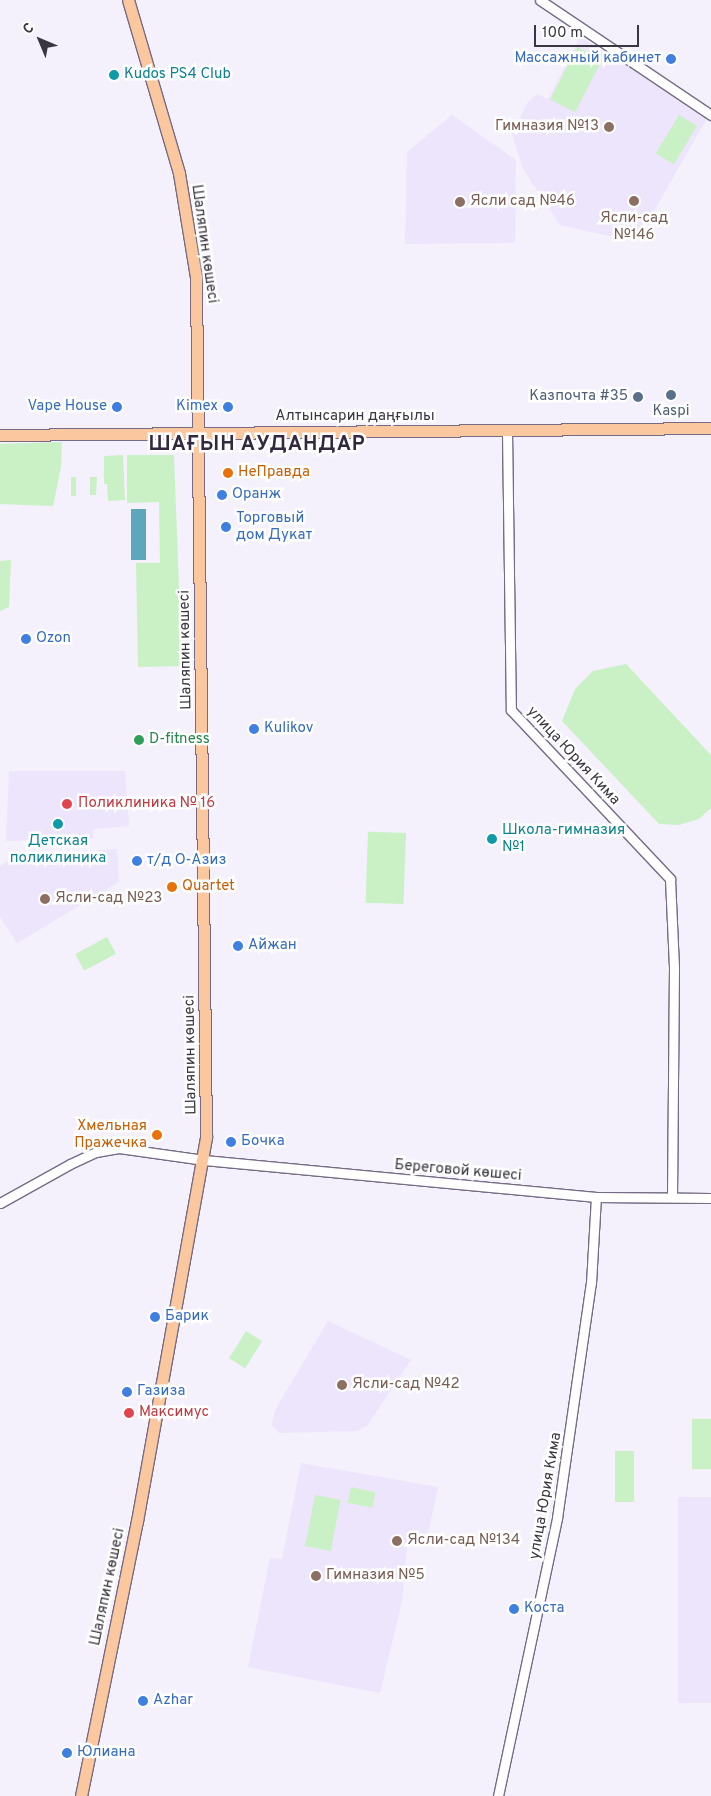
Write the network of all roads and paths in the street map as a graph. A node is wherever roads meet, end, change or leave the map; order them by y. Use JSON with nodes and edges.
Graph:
{"nodes":[{"id":1,"x":128,"y":0,"type":"edge"},
{"id":2,"x":540,"y":0,"type":"edge"},
{"id":3,"x":711,"y":115,"type":"edge"},
{"id":4,"x":711,"y":428,"type":"edge"},
{"id":5,"x":507,"y":431,"type":"junction"},
{"id":6,"x":198,"y":433,"type":"junction"},
{"id":7,"x":0,"y":435,"type":"edge"},
{"id":8,"x":204,"y":1160,"type":"junction"},
{"id":9,"x":596,"y":1197,"type":"junction"},
{"id":10,"x":672,"y":1197,"type":"junction"},
{"id":11,"x":711,"y":1198,"type":"edge"},
{"id":12,"x":0,"y":1203,"type":"edge"},
{"id":13,"x":80,"y":1796,"type":"edge"},
{"id":14,"x":498,"y":1796,"type":"edge"}],
"edges":[{"from":1,"to":6,"type":"main road","name":"Шаляпин көшесі"},
{"from":2,"to":3,"type":"street"},
{"from":4,"to":5,"type":"main road","name":"Алтынсарин даңғылы"},
{"from":5,"to":6,"type":"main road","name":"Алтынсарин даңғылы"},
{"from":5,"to":10,"type":"street","name":"улица Юрия Кима"},
{"from":6,"to":7,"type":"main road","name":"Алтынсарин даңғылы"},
{"from":6,"to":8,"type":"main road","name":"Шаляпин көшесі"},
{"from":8,"to":9,"type":"street","name":"Береговой көшесі"},
{"from":8,"to":12,"type":"street","name":"Береговой көшесі"},
{"from":8,"to":13,"type":"main road","name":"Шаляпин көшесі"},
{"from":9,"to":10,"type":"street","name":"Береговой көшесі"},
{"from":9,"to":14,"type":"street","name":"улица Юрия Кима"},
{"from":10,"to":11,"type":"street","name":"Береговой көшесі"}]}
